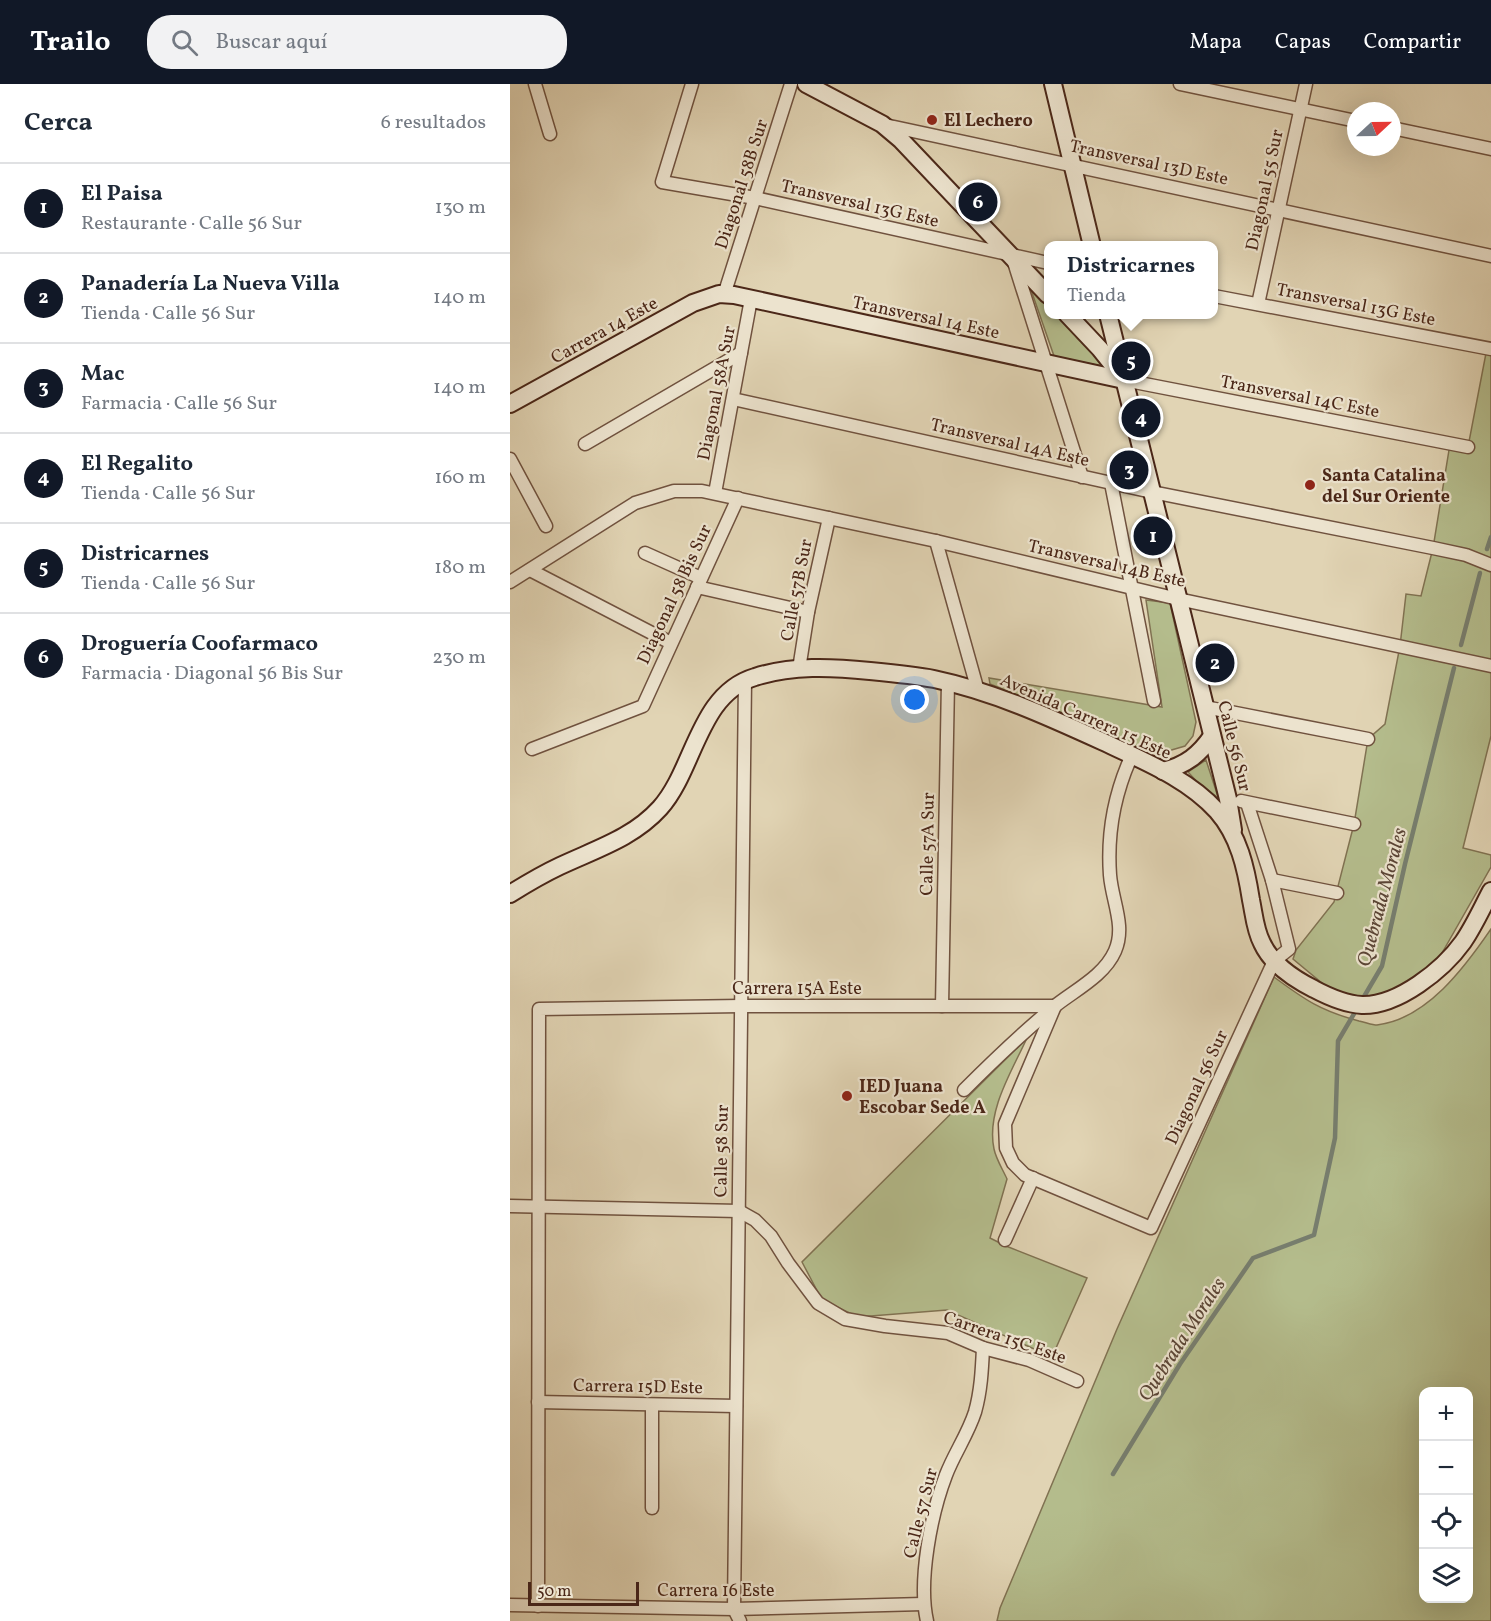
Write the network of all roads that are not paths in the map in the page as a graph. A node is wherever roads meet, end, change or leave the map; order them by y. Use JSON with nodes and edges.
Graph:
{"nodes":[{"id":1,"x":535,"y":84,"type":"edge"},
{"id":2,"x":692,"y":84,"type":"edge"},
{"id":3,"x":791,"y":84,"type":"edge"},
{"id":4,"x":806,"y":84,"type":"edge"},
{"id":5,"x":1053,"y":84,"type":"edge"},
{"id":6,"x":1180,"y":84,"type":"edge"},
{"id":7,"x":1306,"y":84,"type":"edge"},
{"id":8,"x":1301,"y":109,"type":"junction"},
{"id":9,"x":1347,"y":118,"type":"edge"},
{"id":10,"x":882,"y":124,"type":"junction"},
{"id":11,"x":1401,"y":130,"type":"edge"},
{"id":12,"x":550,"y":134,"type":"dead end"},
{"id":13,"x":1491,"y":149,"type":"edge"},
{"id":14,"x":1073,"y":166,"type":"junction"},
{"id":15,"x":755,"y":198,"type":"junction"},
{"id":16,"x":1279,"y":210,"type":"junction"},
{"id":17,"x":1091,"y":241,"type":"edge"},
{"id":18,"x":1011,"y":255,"type":"junction"},
{"id":19,"x":1491,"y":256,"type":"edge"},
{"id":20,"x":1044,"y":262,"type":"edge"},
{"id":21,"x":1044,"y":291,"type":"edge"},
{"id":22,"x":722,"y":294,"type":"junction"},
{"id":23,"x":1218,"y":297,"type":"edge"},
{"id":24,"x":751,"y":299,"type":"junction"},
{"id":25,"x":1258,"y":304,"type":"junction"},
{"id":26,"x":1071,"y":319,"type":"edge"},
{"id":27,"x":1109,"y":319,"type":"edge"},
{"id":28,"x":1491,"y":349,"type":"edge"},
{"id":29,"x":741,"y":353,"type":"junction"},
{"id":30,"x":1046,"y":364,"type":"junction"},
{"id":31,"x":1124,"y":380,"type":"junction"},
{"id":32,"x":732,"y":399,"type":"junction"},
{"id":33,"x":510,"y":404,"type":"edge"},
{"id":34,"x":585,"y":444,"type":"dead end"},
{"id":35,"x":1468,"y":447,"type":"dead end"},
{"id":36,"x":510,"y":459,"type":"edge"},
{"id":37,"x":1082,"y":477,"type":"junction"},
{"id":38,"x":1111,"y":483,"type":"junction"},
{"id":39,"x":1152,"y":492,"type":"junction"},
{"id":40,"x":715,"y":493,"type":"junction"},
{"id":41,"x":738,"y":498,"type":"junction"},
{"id":42,"x":829,"y":518,"type":"junction"},
{"id":43,"x":546,"y":526,"type":"dead end"},
{"id":44,"x":936,"y":541,"type":"junction"},
{"id":45,"x":645,"y":553,"type":"dead end"},
{"id":46,"x":1491,"y":565,"type":"edge"},
{"id":47,"x":530,"y":570,"type":"junction"},
{"id":48,"x":510,"y":582,"type":"edge"},
{"id":49,"x":699,"y":582,"type":"junction"},
{"id":50,"x":1132,"y":588,"type":"junction"},
{"id":51,"x":1178,"y":599,"type":"junction"},
{"id":52,"x":808,"y":612,"type":"junction"},
{"id":53,"x":671,"y":644,"type":"junction"},
{"id":54,"x":1491,"y":666,"type":"edge"},
{"id":55,"x":799,"y":669,"type":"junction"},
{"id":56,"x":745,"y":681,"type":"junction"},
{"id":57,"x":948,"y":682,"type":"junction"},
{"id":58,"x":978,"y":691,"type":"junction"},
{"id":59,"x":1154,"y":701,"type":"dead end"},
{"id":60,"x":1205,"y":707,"type":"junction"},
{"id":61,"x":1212,"y":736,"type":"junction"},
{"id":62,"x":1368,"y":739,"type":"dead end"},
{"id":63,"x":532,"y":749,"type":"dead end"},
{"id":64,"x":1132,"y":755,"type":"junction"},
{"id":65,"x":1164,"y":771,"type":"junction"},
{"id":66,"x":1228,"y":799,"type":"junction"},
{"id":67,"x":1247,"y":803,"type":"junction"},
{"id":68,"x":1354,"y":824,"type":"dead end"},
{"id":69,"x":1234,"y":838,"type":"junction"},
{"id":70,"x":1272,"y":879,"type":"junction"},
{"id":71,"x":1491,"y":891,"type":"edge"},
{"id":72,"x":1337,"y":893,"type":"dead end"},
{"id":73,"x":510,"y":894,"type":"edge"},
{"id":74,"x":1274,"y":962,"type":"junction"},
{"id":75,"x":741,"y":1006,"type":"junction"},
{"id":76,"x":942,"y":1006,"type":"junction"},
{"id":77,"x":1055,"y":1006,"type":"junction"},
{"id":78,"x":964,"y":1090,"type":"dead end"},
{"id":79,"x":1029,"y":1176,"type":"junction"},
{"id":80,"x":510,"y":1206,"type":"edge"},
{"id":81,"x":539,"y":1208,"type":"junction"},
{"id":82,"x":738,"y":1211,"type":"junction"},
{"id":83,"x":1005,"y":1240,"type":"dead end"},
{"id":84,"x":983,"y":1348,"type":"junction"},
{"id":85,"x":1077,"y":1382,"type":"dead end"},
{"id":86,"x":538,"y":1402,"type":"junction"},
{"id":87,"x":652,"y":1405,"type":"junction"},
{"id":88,"x":736,"y":1406,"type":"junction"},
{"id":89,"x":652,"y":1508,"type":"dead end"},
{"id":90,"x":923,"y":1604,"type":"junction"},
{"id":91,"x":510,"y":1605,"type":"edge"},
{"id":92,"x":538,"y":1606,"type":"junction"},
{"id":93,"x":734,"y":1609,"type":"junction"},
{"id":94,"x":740,"y":1621,"type":"edge"},
{"id":95,"x":927,"y":1621,"type":"edge"}],
"edges":[{"from":1,"to":12,"type":"street"},
{"from":2,"to":15,"type":"street","name":"Transversal 13G Este"},
{"from":3,"to":15,"type":"street","name":"Diagonal 58B Sur"},
{"from":4,"to":10,"type":"street","name":"Transversal 13D Este"},
{"from":5,"to":14,"type":"street"},
{"from":6,"to":8,"type":"street"},
{"from":7,"to":8,"type":"street","name":"Diagonal 55 Sur"},
{"from":8,"to":9,"type":"street"},
{"from":8,"to":16,"type":"street","name":"Diagonal 55 Sur"},
{"from":10,"to":14,"type":"street","name":"Transversal 13D Este"},
{"from":10,"to":18,"type":"street"},
{"from":11,"to":13,"type":"street"},
{"from":14,"to":16,"type":"street","name":"Transversal 13D Este"},
{"from":14,"to":17,"type":"street"},
{"from":15,"to":18,"type":"street","name":"Transversal 13G Este"},
{"from":15,"to":22,"type":"street","name":"Diagonal 58B Sur"},
{"from":16,"to":19,"type":"street","name":"Transversal 13D Este"},
{"from":16,"to":25,"type":"street","name":"Diagonal 55 Sur"},
{"from":18,"to":20,"type":"street","name":"Transversal 13G Este"},
{"from":18,"to":21,"type":"street"},
{"from":18,"to":30,"type":"street"},
{"from":22,"to":24,"type":"street","name":"Transversal 14 Este"},
{"from":22,"to":33,"type":"street","name":"Carrera 14 Este"},
{"from":23,"to":25,"type":"street","name":"Transversal 13G Este"},
{"from":24,"to":29,"type":"street","name":"Diagonal 58A Sur"},
{"from":24,"to":30,"type":"street","name":"Transversal 14 Este"},
{"from":25,"to":28,"type":"street","name":"Transversal 13G Este"},
{"from":26,"to":31,"type":"street"},
{"from":27,"to":31,"type":"street","name":"Calle 56 Sur"},
{"from":29,"to":32,"type":"street","name":"Diagonal 58A Sur"},
{"from":29,"to":34,"type":"street"},
{"from":30,"to":31,"type":"street","name":"Transversal 14 Este"},
{"from":30,"to":37,"type":"street"},
{"from":31,"to":35,"type":"street","name":"Transversal 14C Este"},
{"from":31,"to":39,"type":"street","name":"Calle 56 Sur"},
{"from":32,"to":37,"type":"street","name":"Transversal 14A Este"},
{"from":32,"to":40,"type":"street","name":"Diagonal 58A Sur"},
{"from":36,"to":43,"type":"street"},
{"from":37,"to":38,"type":"street","name":"Transversal 14A Este"},
{"from":38,"to":39,"type":"street","name":"Transversal 14A Este"},
{"from":38,"to":50,"type":"street"},
{"from":39,"to":46,"type":"street","name":"Transversal 14A Este"},
{"from":39,"to":51,"type":"street","name":"Calle 56 Sur"},
{"from":40,"to":41,"type":"street","name":"Transversal 14B Este"},
{"from":40,"to":47,"type":"street","name":"Transversal 14B Este"},
{"from":41,"to":42,"type":"street","name":"Transversal 14B Este"},
{"from":41,"to":49,"type":"street","name":"Diagonal 58 Bis Sur"},
{"from":42,"to":44,"type":"street","name":"Transversal 14B Este"},
{"from":42,"to":52,"type":"street","name":"Calle 57B Sur"},
{"from":44,"to":50,"type":"street","name":"Transversal 14B Este"},
{"from":44,"to":58,"type":"street"},
{"from":45,"to":49,"type":"street"},
{"from":47,"to":48,"type":"street","name":"Transversal 14B Este"},
{"from":47,"to":53,"type":"street"},
{"from":49,"to":52,"type":"street"},
{"from":49,"to":53,"type":"street","name":"Diagonal 58 Bis Sur"},
{"from":50,"to":51,"type":"street","name":"Transversal 14B Este"},
{"from":50,"to":59,"type":"street"},
{"from":51,"to":54,"type":"street","name":"Transversal 14B Este"},
{"from":51,"to":60,"type":"street","name":"Calle 56 Sur"},
{"from":52,"to":55,"type":"street","name":"Calle 57B Sur"},
{"from":53,"to":63,"type":"street","name":"Diagonal 58 Bis Sur"},
{"from":55,"to":56,"type":"street","name":"Avenida Carrera 15 Este"},
{"from":55,"to":57,"type":"street","name":"Avenida Carrera 15 Este"},
{"from":56,"to":73,"type":"street","name":"Avenida Carrera 15 Este"},
{"from":56,"to":75,"type":"street","name":"Calle 58 Sur"},
{"from":57,"to":58,"type":"street","name":"Avenida Carrera 15 Este"},
{"from":57,"to":76,"type":"street","name":"Calle 57A Sur"},
{"from":58,"to":64,"type":"street","name":"Avenida Carrera 15 Este"},
{"from":60,"to":61,"type":"street","name":"Calle 56 Sur"},
{"from":60,"to":62,"type":"street"},
{"from":61,"to":65,"type":"street"},
{"from":61,"to":66,"type":"street","name":"Calle 56 Sur"},
{"from":64,"to":65,"type":"street","name":"Avenida Carrera 15 Este"},
{"from":64,"to":77,"type":"street"},
{"from":65,"to":69,"type":"street","name":"Avenida Carrera 15 Este"},
{"from":66,"to":67,"type":"street"},
{"from":66,"to":69,"type":"street","name":"Calle 56 Sur"},
{"from":67,"to":68,"type":"street"},
{"from":67,"to":70,"type":"street","name":"Calle 56 Sur"},
{"from":69,"to":74,"type":"street","name":"Avenida Carrera 15 Este"},
{"from":70,"to":72,"type":"street"},
{"from":70,"to":74,"type":"street","name":"Calle 56 Sur"},
{"from":71,"to":74,"type":"street","name":"Avenida Carrera 15 Este"},
{"from":74,"to":79,"type":"street","name":"Diagonal 56 Sur"},
{"from":75,"to":76,"type":"street","name":"Carrera 15A Este"},
{"from":75,"to":81,"type":"street","name":"Carrera 15A Este"},
{"from":75,"to":82,"type":"street","name":"Calle 58 Sur"},
{"from":76,"to":77,"type":"street","name":"Carrera 15A Este"},
{"from":77,"to":78,"type":"street"},
{"from":77,"to":79,"type":"street"},
{"from":79,"to":83,"type":"street"},
{"from":80,"to":81,"type":"street"},
{"from":81,"to":82,"type":"street"},
{"from":81,"to":86,"type":"street"},
{"from":82,"to":84,"type":"street","name":"Carrera 15C Este"},
{"from":82,"to":88,"type":"street","name":"Calle 58 Sur"},
{"from":84,"to":85,"type":"street","name":"Carrera 15C Este"},
{"from":84,"to":90,"type":"street","name":"Calle 57 Sur"},
{"from":86,"to":87,"type":"street","name":"Carrera 15D Este"},
{"from":86,"to":92,"type":"street"},
{"from":87,"to":88,"type":"street","name":"Carrera 15D Este"},
{"from":87,"to":89,"type":"street"},
{"from":88,"to":93,"type":"street","name":"Calle 58 Sur"},
{"from":90,"to":93,"type":"street","name":"Carrera 16 Este"},
{"from":90,"to":95,"type":"street","name":"Calle 57 Sur"},
{"from":91,"to":92,"type":"street","name":"Carrera 16 Este"},
{"from":92,"to":93,"type":"street","name":"Carrera 16 Este"},
{"from":93,"to":94,"type":"street","name":"Calle 58 Sur"}]}
